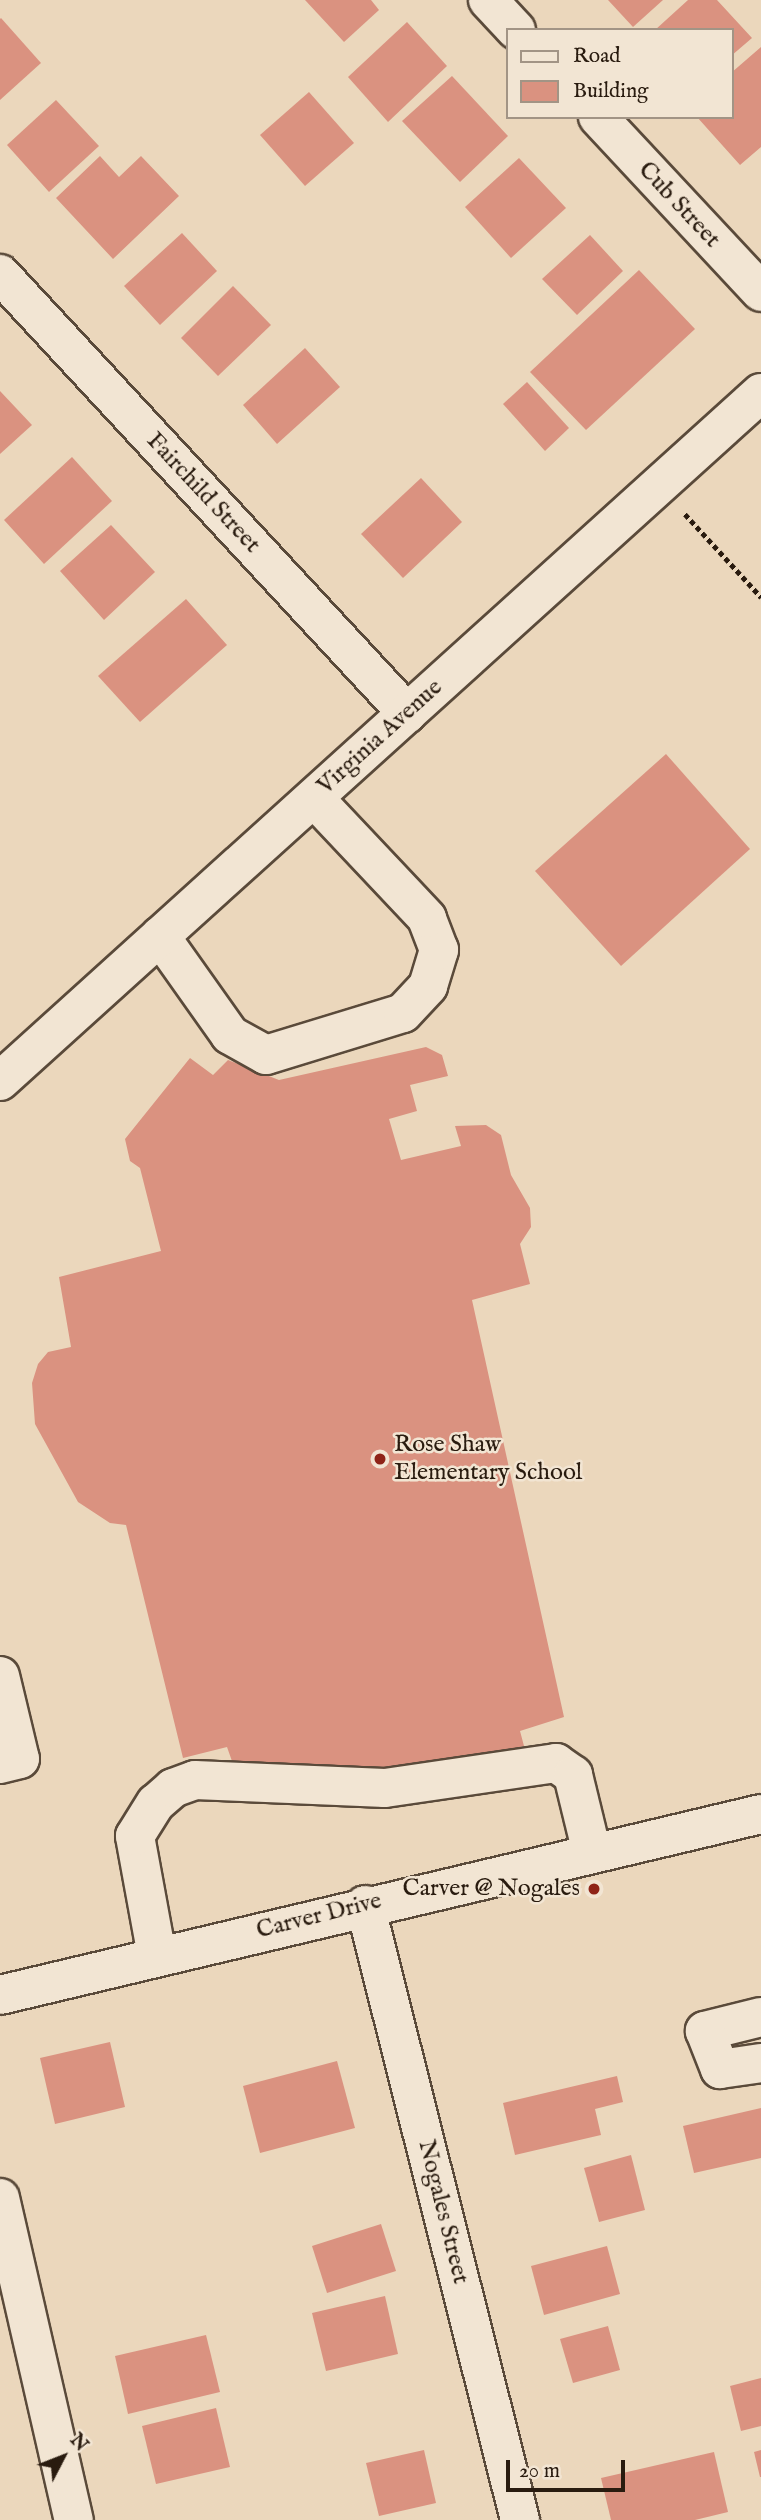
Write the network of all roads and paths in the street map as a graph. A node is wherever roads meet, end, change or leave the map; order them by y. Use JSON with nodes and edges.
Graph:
{"nodes":[{"id":1,"x":488,"y":0,"type":"edge"},
{"id":2,"x":514,"y":28,"type":"edge"},
{"id":3,"x":600,"y":119,"type":"edge"},
{"id":4,"x":0,"y":274,"type":"edge"},
{"id":5,"x":761,"y":292,"type":"edge"},
{"id":6,"x":761,"y":393,"type":"edge"},
{"id":7,"x":659,"y":485,"type":"junction"},
{"id":8,"x":761,"y":597,"type":"edge"},
{"id":9,"x":407,"y":713,"type":"junction"},
{"id":10,"x":314,"y":798,"type":"junction"},
{"id":11,"x":160,"y":936,"type":"junction"},
{"id":12,"x":2,"y":1075,"type":"edge"},
{"id":13,"x":0,"y":1676,"type":"edge"},
{"id":14,"x":0,"y":1764,"type":"edge"},
{"id":15,"x":761,"y":1814,"type":"edge"},
{"id":16,"x":592,"y":1853,"type":"junction"},
{"id":17,"x":365,"y":1905,"type":"junction"},
{"id":18,"x":157,"y":1956,"type":"junction"},
{"id":19,"x":0,"y":1995,"type":"edge"},
{"id":20,"x":761,"y":2017,"type":"edge"},
{"id":21,"x":761,"y":2063,"type":"edge"},
{"id":22,"x":0,"y":2198,"type":"edge"},
{"id":23,"x":74,"y":2520,"type":"edge"},
{"id":24,"x":520,"y":2520,"type":"edge"}],
"edges":[{"from":1,"to":2,"type":"street"},
{"from":3,"to":5,"type":"street","name":"Cub Street"},
{"from":4,"to":9,"type":"street","name":"Fairchild Street"},
{"from":6,"to":7,"type":"street","name":"Virginia Avenue"},
{"from":7,"to":8,"type":"path"},
{"from":7,"to":9,"type":"street","name":"Virginia Avenue"},
{"from":9,"to":10,"type":"street","name":"Virginia Avenue"},
{"from":10,"to":11,"type":"street","name":"Virginia Avenue"},
{"from":10,"to":11,"type":"street"},
{"from":11,"to":12,"type":"street","name":"Virginia Avenue"},
{"from":13,"to":14,"type":"street"},
{"from":15,"to":16,"type":"street","name":"Carver Drive"},
{"from":16,"to":17,"type":"street","name":"Carver Drive"},
{"from":16,"to":18,"type":"street"},
{"from":17,"to":18,"type":"street","name":"Carver Drive"},
{"from":17,"to":24,"type":"street","name":"Nogales Street"},
{"from":18,"to":19,"type":"street","name":"Carver Drive"},
{"from":20,"to":21,"type":"street"},
{"from":22,"to":23,"type":"street"}]}
